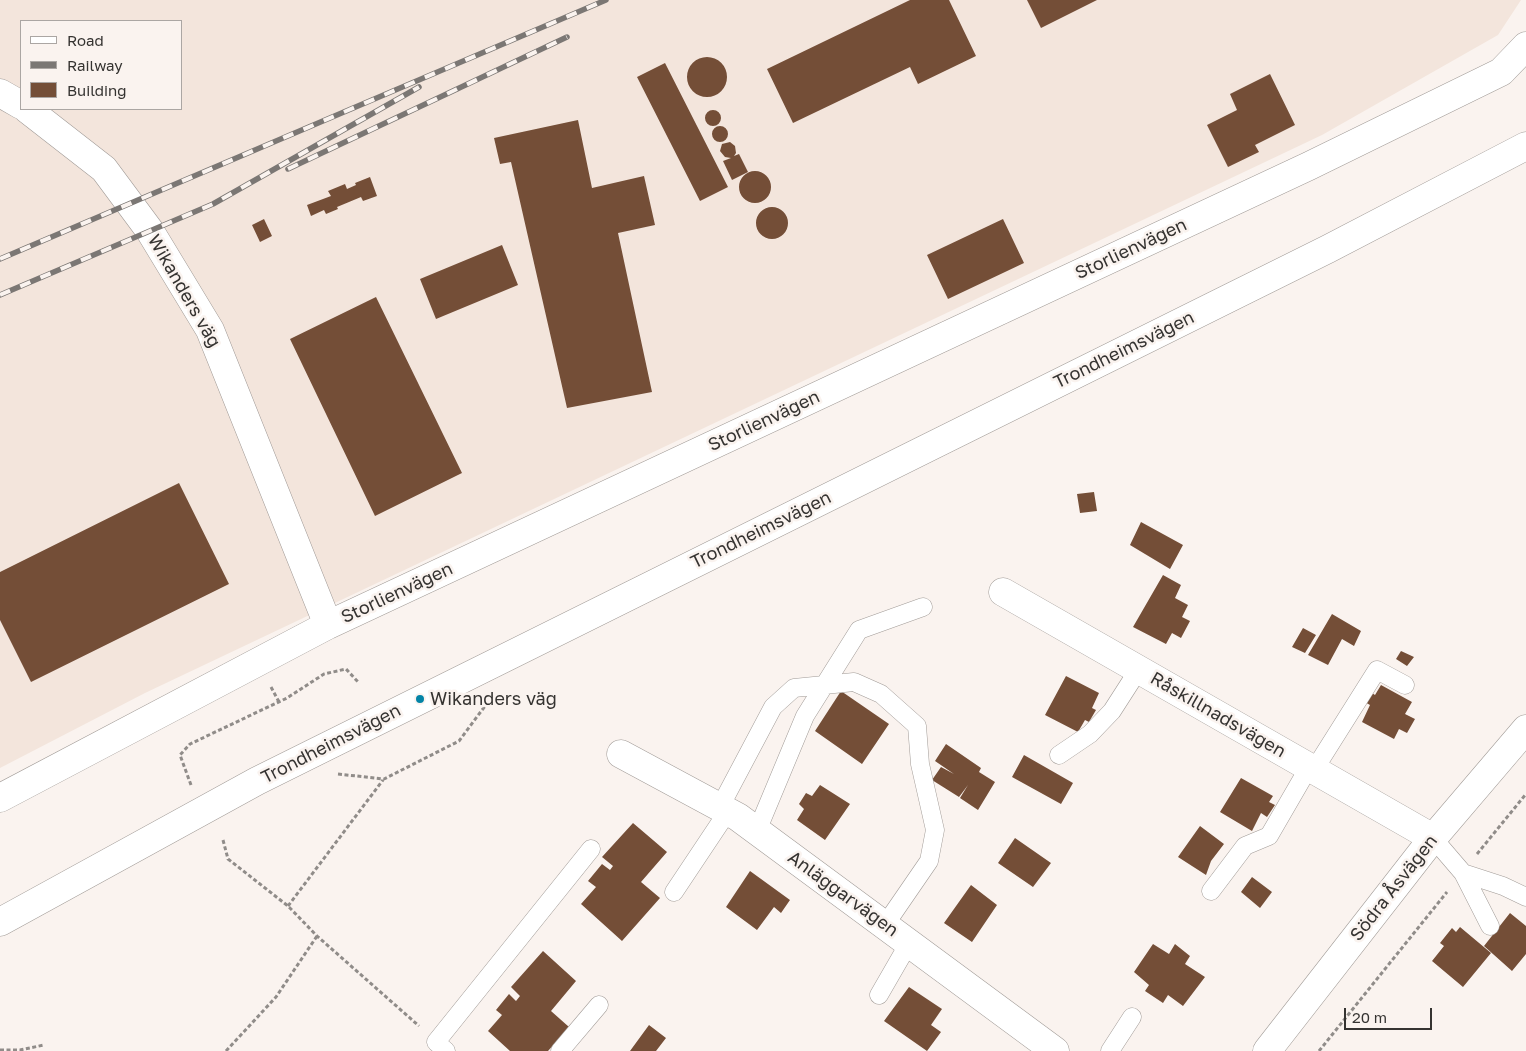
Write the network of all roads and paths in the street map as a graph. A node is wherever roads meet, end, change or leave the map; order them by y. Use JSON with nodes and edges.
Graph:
{"nodes":[{"id":1,"x":1526,"y":46,"type":"edge"},
{"id":2,"x":0,"y":93,"type":"edge"},
{"id":3,"x":20,"y":104,"type":"edge"},
{"id":4,"x":28,"y":110,"type":"edge"},
{"id":5,"x":1526,"y":146,"type":"edge"},
{"id":6,"x":1003,"y":592,"type":"dead end"},
{"id":7,"x":923,"y":607,"type":"dead end"},
{"id":8,"x":328,"y":626,"type":"junction"},
{"id":9,"x":1139,"y":669,"type":"junction"},
{"id":10,"x":359,"y":683,"type":"dead end"},
{"id":11,"x":824,"y":685,"type":"junction"},
{"id":12,"x":1405,"y":685,"type":"dead end"},
{"id":13,"x":1526,"y":729,"type":"edge"},
{"id":14,"x":621,"y":754,"type":"dead end"},
{"id":15,"x":1059,"y":755,"type":"dead end"},
{"id":16,"x":1312,"y":768,"type":"junction"},
{"id":17,"x":384,"y":779,"type":"dead end"},
{"id":18,"x":192,"y":788,"type":"dead end"},
{"id":19,"x":1526,"y":794,"type":"edge"},
{"id":20,"x":0,"y":798,"type":"edge"},
{"id":21,"x":724,"y":809,"type":"junction"},
{"id":22,"x":757,"y":831,"type":"junction"},
{"id":23,"x":1433,"y":838,"type":"junction"},
{"id":24,"x":222,"y":840,"type":"dead end"},
{"id":25,"x":591,"y":849,"type":"dead end"},
{"id":26,"x":1463,"y":873,"type":"junction"},
{"id":27,"x":1211,"y":891,"type":"dead end"},
{"id":28,"x":674,"y":892,"type":"dead end"},
{"id":29,"x":1526,"y":897,"type":"edge"},
{"id":30,"x":288,"y":906,"type":"junction"},
{"id":31,"x":0,"y":922,"type":"edge"},
{"id":32,"x":885,"y":925,"type":"junction"},
{"id":33,"x":1490,"y":926,"type":"dead end"},
{"id":34,"x":317,"y":936,"type":"junction"},
{"id":35,"x":909,"y":943,"type":"junction"},
{"id":36,"x":878,"y":995,"type":"dead end"},
{"id":37,"x":599,"y":1004,"type":"dead end"},
{"id":38,"x":1132,"y":1017,"type":"dead end"},
{"id":39,"x":44,"y":1044,"type":"dead end"},
{"id":40,"x":441,"y":1046,"type":"edge"},
{"id":41,"x":0,"y":1050,"type":"edge"},
{"id":42,"x":226,"y":1051,"type":"edge"},
{"id":43,"x":560,"y":1051,"type":"edge"},
{"id":44,"x":1055,"y":1051,"type":"edge"},
{"id":45,"x":1110,"y":1051,"type":"edge"},
{"id":46,"x":1268,"y":1051,"type":"edge"},
{"id":47,"x":1318,"y":1051,"type":"edge"}],
"edges":[{"from":1,"to":8,"type":"street","name":"Storlienvägen"},
{"from":2,"to":3,"type":"street"},
{"from":4,"to":8,"type":"street","name":"Wikanders väg"},
{"from":5,"to":31,"type":"street","name":"Trondheimsvägen"},
{"from":6,"to":9,"type":"street","name":"Råskillnadsvägen"},
{"from":7,"to":11,"type":"lane"},
{"from":8,"to":20,"type":"street","name":"Storlienvägen"},
{"from":9,"to":15,"type":"lane"},
{"from":9,"to":16,"type":"street","name":"Råskillnadsvägen"},
{"from":10,"to":18,"type":"path"},
{"from":11,"to":21,"type":"lane"},
{"from":11,"to":22,"type":"lane"},
{"from":11,"to":32,"type":"lane"},
{"from":12,"to":16,"type":"lane"},
{"from":13,"to":23,"type":"street","name":"Södra Åsvägen"},
{"from":14,"to":21,"type":"street","name":"Anläggarvägen"},
{"from":16,"to":23,"type":"street","name":"Råskillnadsvägen"},
{"from":16,"to":27,"type":"lane"},
{"from":17,"to":30,"type":"path"},
{"from":19,"to":26,"type":"path"},
{"from":21,"to":22,"type":"street","name":"Anläggarvägen"},
{"from":21,"to":28,"type":"lane"},
{"from":22,"to":32,"type":"street","name":"Anläggarvägen"},
{"from":23,"to":26,"type":"lane"},
{"from":23,"to":46,"type":"street","name":"Södra Åsvägen"},
{"from":24,"to":30,"type":"path"},
{"from":25,"to":40,"type":"lane"},
{"from":26,"to":29,"type":"lane"},
{"from":26,"to":33,"type":"lane"},
{"from":26,"to":47,"type":"path"},
{"from":30,"to":34,"type":"path"},
{"from":32,"to":35,"type":"street","name":"Anläggarvägen"},
{"from":34,"to":40,"type":"path"},
{"from":34,"to":42,"type":"path"},
{"from":35,"to":36,"type":"lane"},
{"from":35,"to":44,"type":"street","name":"Anläggarvägen"},
{"from":37,"to":43,"type":"lane"},
{"from":38,"to":45,"type":"lane"},
{"from":39,"to":41,"type":"path"}]}
